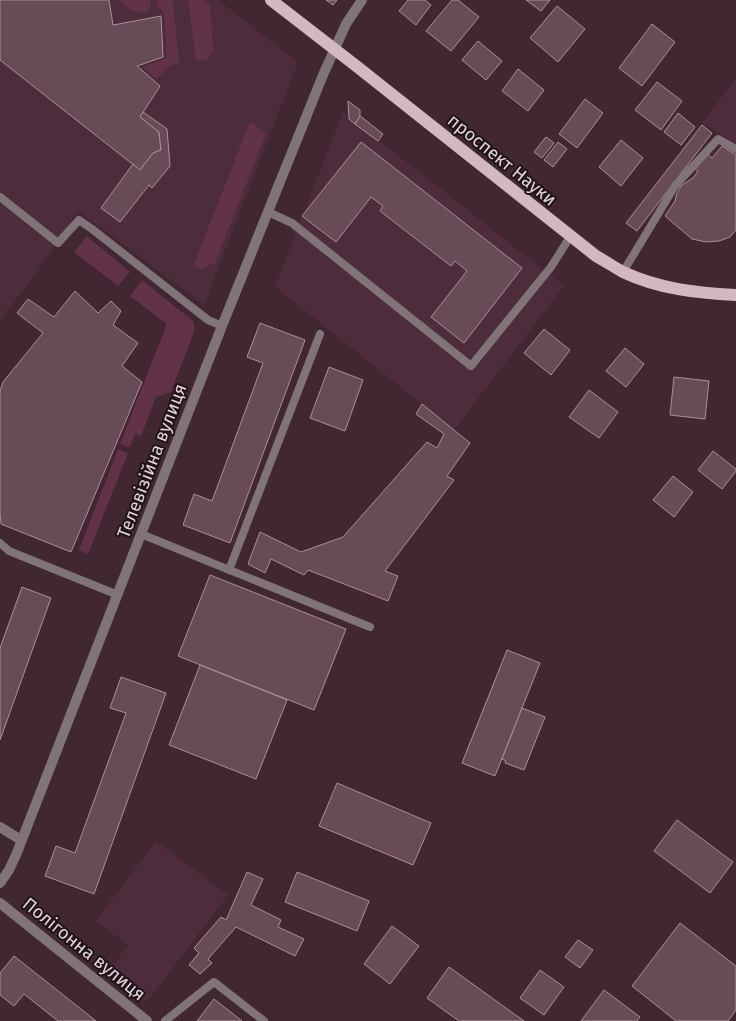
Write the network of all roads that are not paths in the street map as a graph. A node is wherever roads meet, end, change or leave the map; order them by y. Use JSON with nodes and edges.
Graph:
{"nodes":[{"id":1,"x":271,"y":0,"type":"edge"},
{"id":2,"x":362,"y":0,"type":"edge"},
{"id":3,"x":334,"y":49,"type":"junction"},
{"id":4,"x":736,"y":150,"type":"edge"},
{"id":5,"x":0,"y":196,"type":"edge"},
{"id":6,"x":268,"y":212,"type":"junction"},
{"id":7,"x":570,"y":237,"type":"junction"},
{"id":8,"x":623,"y":272,"type":"junction"},
{"id":9,"x":736,"y":295,"type":"edge"},
{"id":10,"x":222,"y":326,"type":"junction"},
{"id":11,"x":320,"y":334,"type":"dead end"},
{"id":12,"x":141,"y":534,"type":"junction"},
{"id":13,"x":0,"y":544,"type":"edge"},
{"id":14,"x":229,"y":570,"type":"junction"},
{"id":15,"x":118,"y":595,"type":"junction"},
{"id":16,"x":370,"y":627,"type":"dead end"},
{"id":17,"x":0,"y":827,"type":"edge"},
{"id":18,"x":21,"y":840,"type":"junction"},
{"id":19,"x":0,"y":883,"type":"edge"},
{"id":20,"x":0,"y":903,"type":"edge"},
{"id":21,"x":147,"y":1021,"type":"edge"},
{"id":22,"x":165,"y":1021,"type":"edge"},
{"id":23,"x":264,"y":1021,"type":"edge"}],
"edges":[{"from":1,"to":3,"type":"main road","name":"проспект Науки"},
{"from":2,"to":3,"type":"street","name":"Телевізійна вулиця"},
{"from":3,"to":6,"type":"street","name":"Телевізійна вулиця"},
{"from":3,"to":7,"type":"main road","name":"проспект Науки"},
{"from":4,"to":8,"type":"lane"},
{"from":5,"to":10,"type":"lane"},
{"from":6,"to":7,"type":"lane"},
{"from":6,"to":10,"type":"street","name":"Телевізійна вулиця"},
{"from":7,"to":8,"type":"main road","name":"проспект Науки"},
{"from":8,"to":9,"type":"main road","name":"проспект Науки"},
{"from":10,"to":12,"type":"street","name":"Телевізійна вулиця"},
{"from":11,"to":14,"type":"lane"},
{"from":12,"to":14,"type":"lane"},
{"from":12,"to":15,"type":"street","name":"Телевізійна вулиця"},
{"from":13,"to":15,"type":"lane"},
{"from":14,"to":16,"type":"lane"},
{"from":15,"to":18,"type":"street","name":"Телевізійна вулиця"},
{"from":17,"to":18,"type":"street"},
{"from":18,"to":19,"type":"street","name":"Телевізійна вулиця"},
{"from":20,"to":21,"type":"street","name":"Полігонна вулиця"},
{"from":22,"to":23,"type":"lane"}]}
